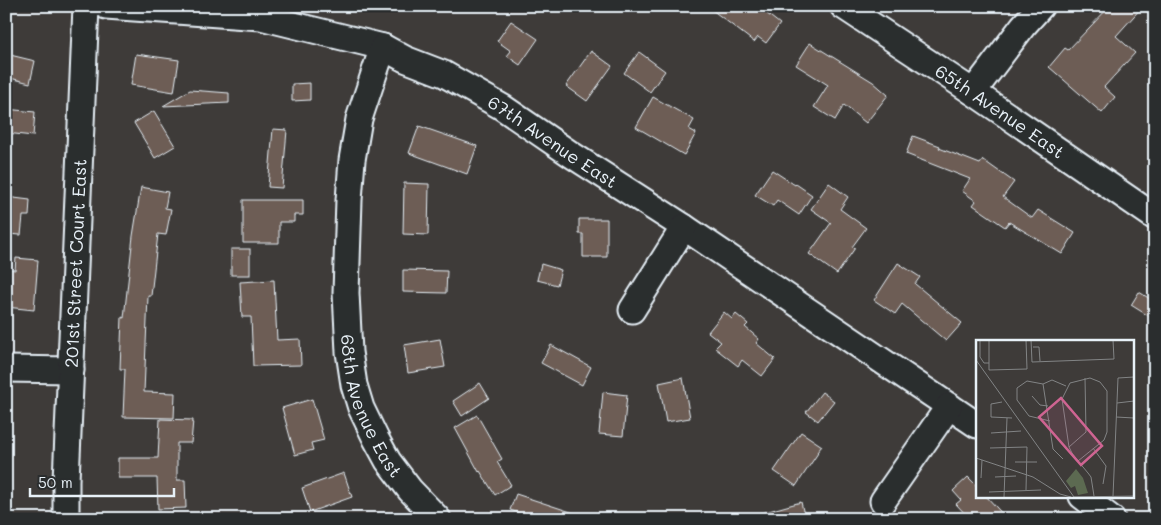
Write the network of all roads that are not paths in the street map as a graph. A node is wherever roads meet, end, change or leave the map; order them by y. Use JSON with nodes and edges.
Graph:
{"nodes":[{"id":1,"x":86,"y":6,"type":"edge"},
{"id":2,"x":106,"y":6,"type":"edge"},
{"id":3,"x":844,"y":6,"type":"edge"},
{"id":4,"x":1041,"y":6,"type":"edge"},
{"id":5,"x":213,"y":10,"type":"edge"},
{"id":6,"x":383,"y":47,"type":"junction"},
{"id":7,"x":973,"y":92,"type":"junction"},
{"id":8,"x":1155,"y":216,"type":"edge"},
{"id":9,"x":684,"y":227,"type":"junction"},
{"id":10,"x":632,"y":310,"type":"dead end"},
{"id":11,"x":6,"y":368,"type":"edge"},
{"id":12,"x":70,"y":370,"type":"junction"},
{"id":13,"x":949,"y":406,"type":"junction"},
{"id":14,"x":976,"y":424,"type":"edge"},
{"id":15,"x":1085,"y":498,"type":"edge"},
{"id":16,"x":883,"y":501,"type":"dead end"},
{"id":17,"x":424,"y":514,"type":"edge"},
{"id":18,"x":66,"y":519,"type":"edge"},
{"id":19,"x":1112,"y":519,"type":"edge"}],
"edges":[{"from":1,"to":12,"type":"street","name":"201st Street Court East"},
{"from":2,"to":5,"type":"street","name":"67th Avenue East"},
{"from":3,"to":7,"type":"street","name":"65th Avenue East"},
{"from":4,"to":7,"type":"street"},
{"from":5,"to":6,"type":"street","name":"67th Avenue East"},
{"from":6,"to":9,"type":"street","name":"67th Avenue East"},
{"from":6,"to":17,"type":"street","name":"68th Avenue East"},
{"from":7,"to":8,"type":"street","name":"65th Avenue East"},
{"from":9,"to":10,"type":"street"},
{"from":9,"to":13,"type":"street","name":"67th Avenue East"},
{"from":11,"to":12,"type":"street"},
{"from":12,"to":18,"type":"street","name":"201st Street Court East"},
{"from":13,"to":14,"type":"street","name":"67th Avenue East"},
{"from":13,"to":16,"type":"street"},
{"from":15,"to":19,"type":"street"}]}
